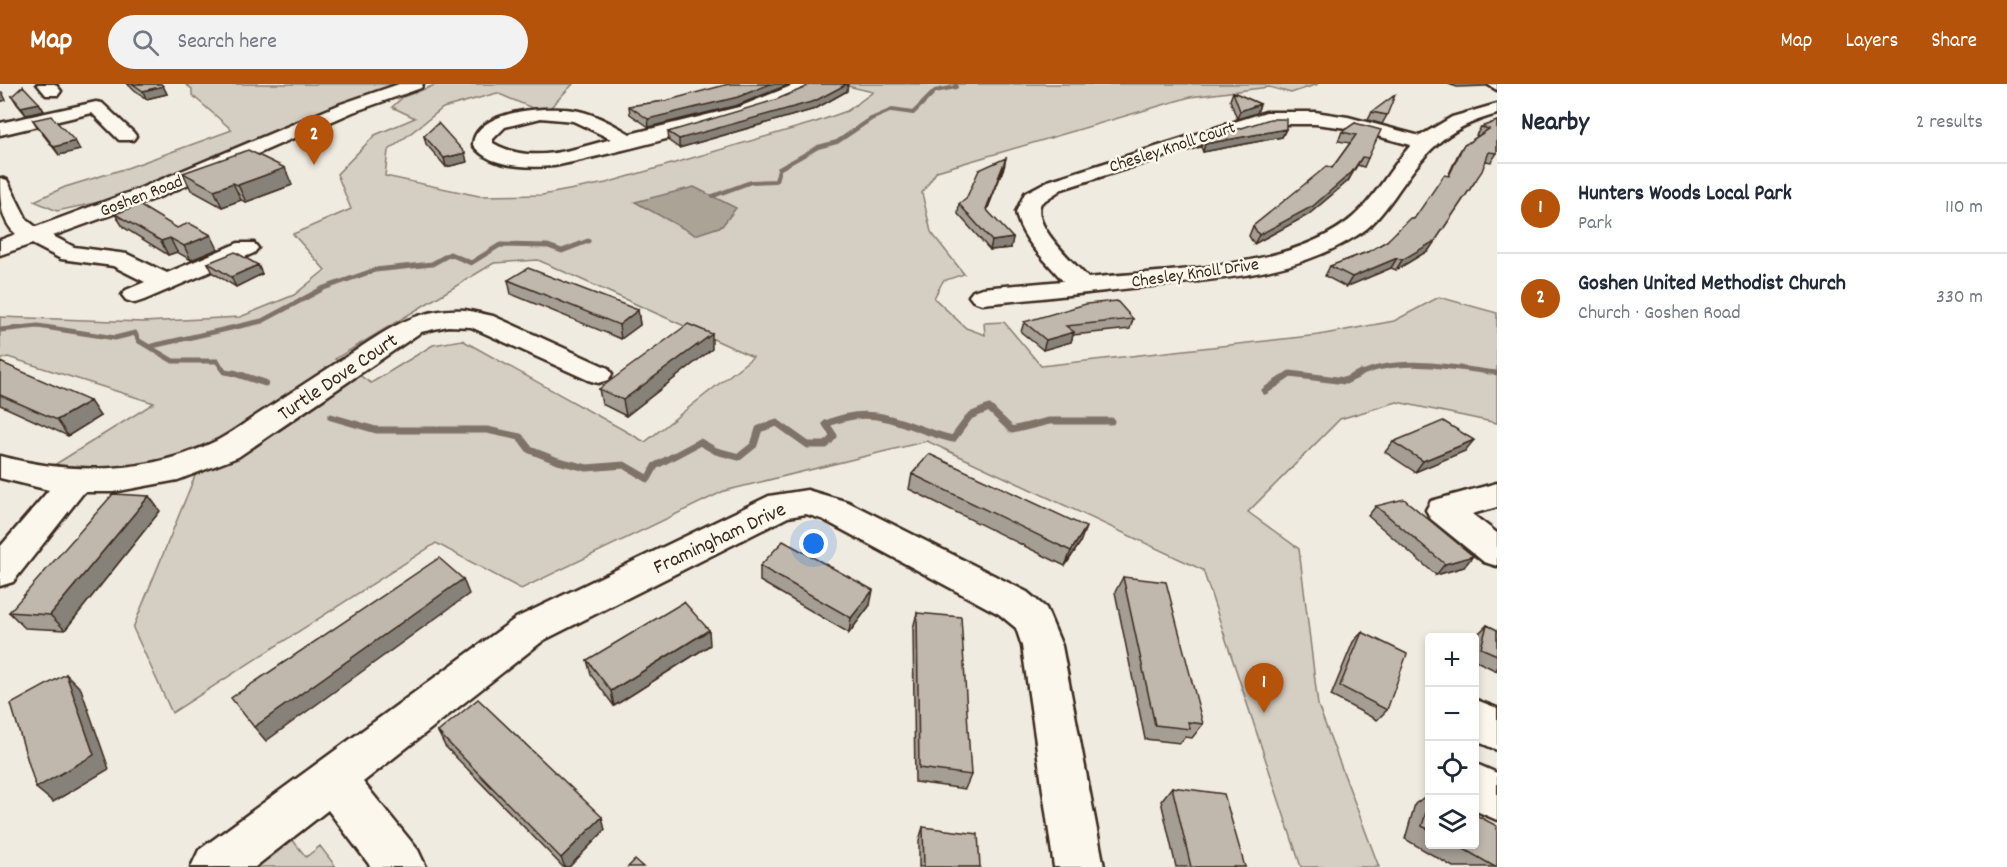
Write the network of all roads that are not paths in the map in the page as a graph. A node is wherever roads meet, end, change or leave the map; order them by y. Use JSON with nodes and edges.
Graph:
{"nodes":[{"id":1,"x":415,"y":84,"type":"edge"},
{"id":2,"x":809,"y":84,"type":"edge"},
{"id":3,"x":1497,"y":109,"type":"edge"},
{"id":4,"x":0,"y":129,"type":"edge"},
{"id":5,"x":126,"y":136,"type":"dead end"},
{"id":6,"x":627,"y":141,"type":"junction"},
{"id":7,"x":1424,"y":143,"type":"junction"},
{"id":8,"x":0,"y":184,"type":"edge"},
{"id":9,"x":34,"y":236,"type":"junction"},
{"id":10,"x":0,"y":248,"type":"edge"},
{"id":11,"x":246,"y":248,"type":"dead end"},
{"id":12,"x":166,"y":282,"type":"junction"},
{"id":13,"x":1081,"y":286,"type":"junction"},
{"id":14,"x":135,"y":295,"type":"dead end"},
{"id":15,"x":982,"y":296,"type":"dead end"},
{"id":16,"x":597,"y":374,"type":"dead end"},
{"id":17,"x":0,"y":467,"type":"edge"},
{"id":18,"x":75,"y":481,"type":"junction"},
{"id":19,"x":1497,"y":495,"type":"edge"},
{"id":20,"x":1497,"y":552,"type":"edge"},
{"id":21,"x":0,"y":572,"type":"edge"},
{"id":22,"x":1479,"y":721,"type":"edge"},
{"id":23,"x":1497,"y":730,"type":"edge"},
{"id":24,"x":332,"y":779,"type":"junction"},
{"id":25,"x":1479,"y":788,"type":"edge"},
{"id":26,"x":1497,"y":798,"type":"edge"},
{"id":27,"x":216,"y":867,"type":"edge"},
{"id":28,"x":401,"y":867,"type":"edge"},
{"id":29,"x":1079,"y":867,"type":"edge"}],
"edges":[{"from":1,"to":9,"type":"street","name":"Goshen Road"},
{"from":2,"to":6,"type":"street"},
{"from":3,"to":7,"type":"street","name":"Chesley Knoll Drive"},
{"from":4,"to":5,"type":"street"},
{"from":6,"to":6,"type":"street"},
{"from":7,"to":13,"type":"street","name":"Chesley Knoll Drive"},
{"from":7,"to":13,"type":"street","name":"Chesley Knoll Court"},
{"from":8,"to":9,"type":"street"},
{"from":9,"to":10,"type":"street","name":"Goshen Road"},
{"from":9,"to":12,"type":"street"},
{"from":11,"to":12,"type":"street"},
{"from":12,"to":14,"type":"street"},
{"from":13,"to":15,"type":"street","name":"Chesley Knoll Drive"},
{"from":16,"to":18,"type":"street","name":"Turtle Dove Court"},
{"from":17,"to":18,"type":"street","name":"Turtle Dove Court"},
{"from":18,"to":21,"type":"street"},
{"from":19,"to":20,"type":"street"},
{"from":22,"to":23,"type":"street"},
{"from":24,"to":27,"type":"street","name":"Framingham Drive"},
{"from":24,"to":28,"type":"street"},
{"from":24,"to":29,"type":"street","name":"Framingham Drive"},
{"from":25,"to":26,"type":"street"}]}
